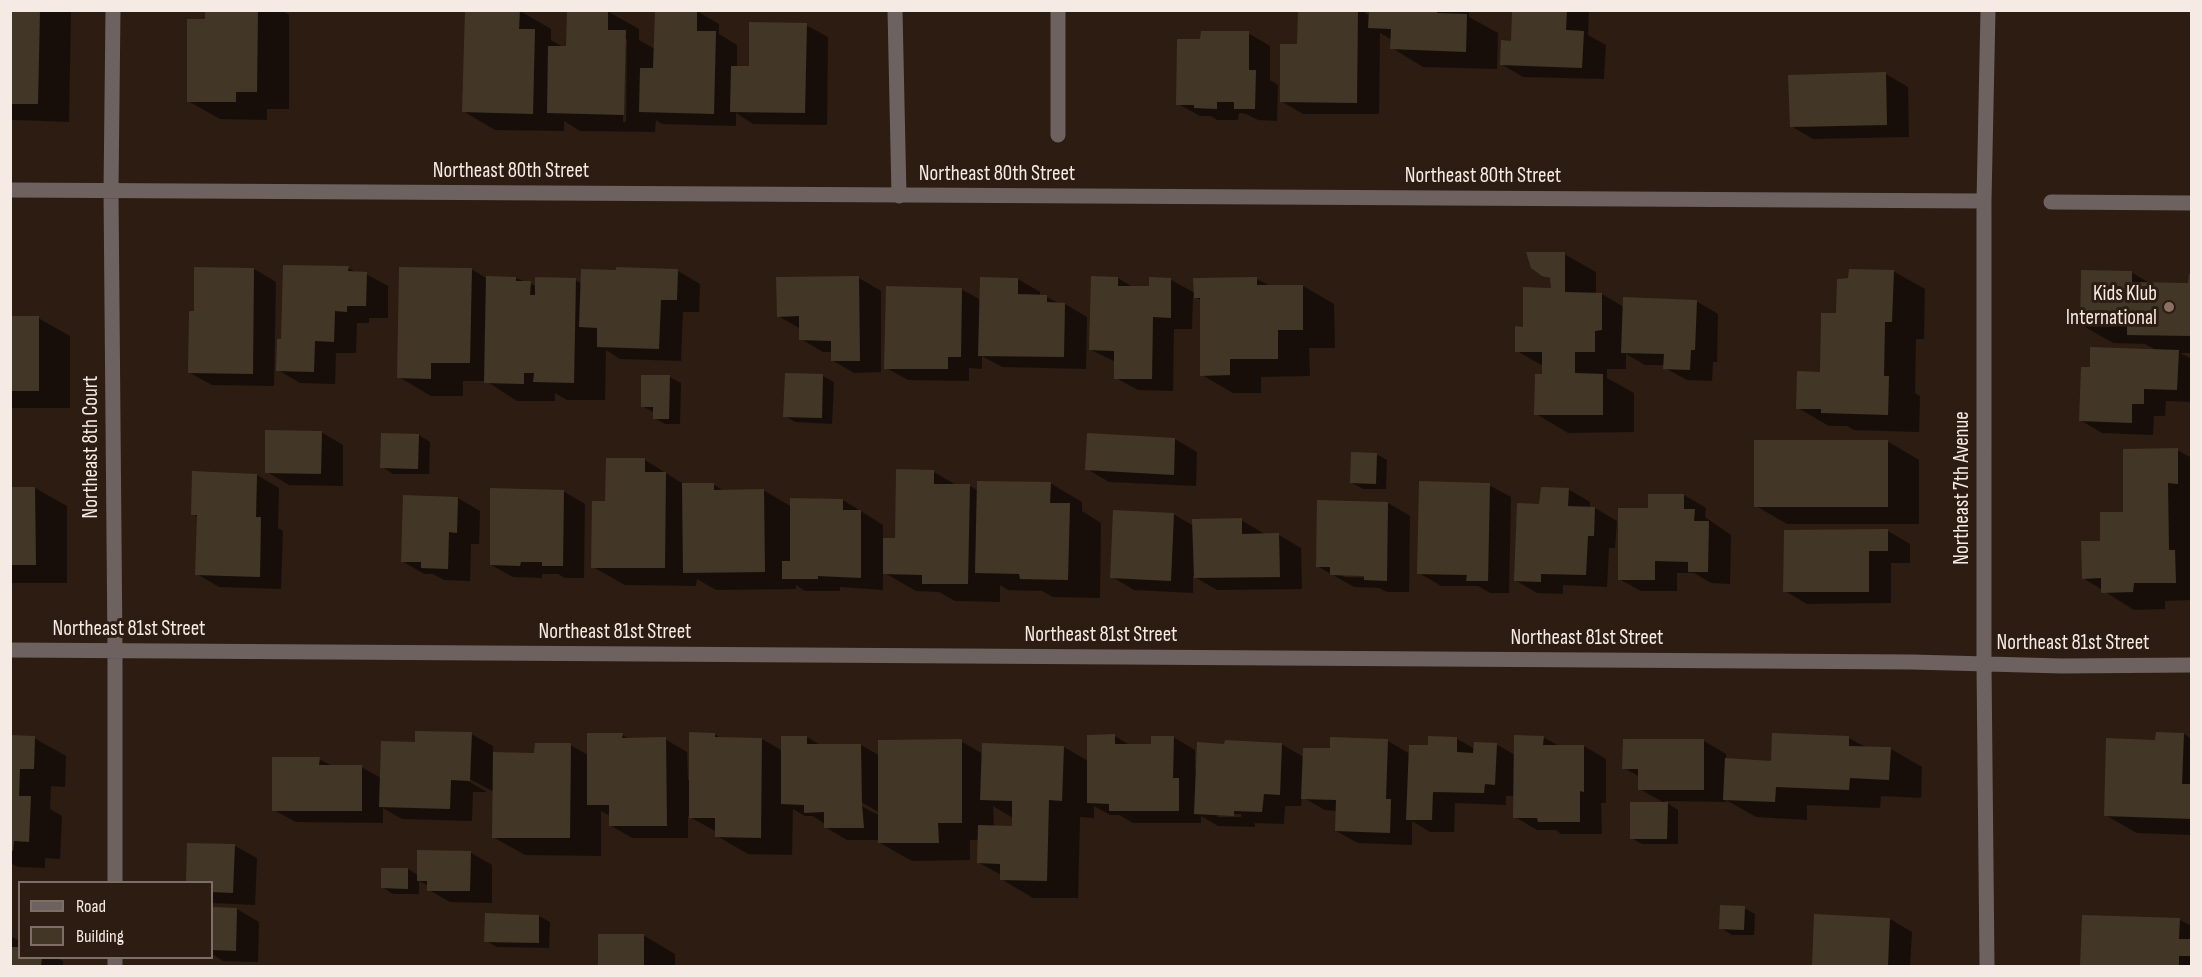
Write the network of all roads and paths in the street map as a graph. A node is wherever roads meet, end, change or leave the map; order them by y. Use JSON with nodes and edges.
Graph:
{"nodes":[{"id":1,"x":113,"y":10,"type":"edge"},
{"id":2,"x":895,"y":10,"type":"edge"},
{"id":3,"x":1058,"y":10,"type":"edge"},
{"id":4,"x":1988,"y":10,"type":"edge"},
{"id":5,"x":1058,"y":135,"type":"dead end"},
{"id":6,"x":10,"y":190,"type":"edge"},
{"id":7,"x":111,"y":191,"type":"junction"},
{"id":8,"x":899,"y":196,"type":"junction"},
{"id":9,"x":1984,"y":201,"type":"junction"},
{"id":10,"x":2051,"y":202,"type":"dead end"},
{"id":11,"x":2192,"y":203,"type":"edge"},
{"id":12,"x":10,"y":650,"type":"edge"},
{"id":13,"x":115,"y":651,"type":"junction"},
{"id":14,"x":1984,"y":664,"type":"junction"},
{"id":15,"x":2192,"y":665,"type":"edge"},
{"id":16,"x":115,"y":881,"type":"edge"},
{"id":17,"x":1988,"y":966,"type":"edge"}],
"edges":[{"from":1,"to":7,"type":"street","name":"Northeast 8th Court"},
{"from":2,"to":8,"type":"street"},
{"from":3,"to":5,"type":"street"},
{"from":4,"to":9,"type":"street","name":"Northeast 7th Avenue"},
{"from":6,"to":7,"type":"street","name":"Northeast 80th Street"},
{"from":7,"to":8,"type":"street","name":"Northeast 80th Street"},
{"from":7,"to":13,"type":"street","name":"Northeast 8th Court"},
{"from":8,"to":9,"type":"street","name":"Northeast 80th Street"},
{"from":9,"to":14,"type":"street","name":"Northeast 7th Avenue"},
{"from":10,"to":11,"type":"street"},
{"from":12,"to":13,"type":"street","name":"Northeast 81st Street"},
{"from":13,"to":14,"type":"street","name":"Northeast 81st Street"},
{"from":13,"to":16,"type":"street","name":"Northeast 8th Court"},
{"from":14,"to":15,"type":"street","name":"Northeast 81st Street"},
{"from":14,"to":17,"type":"street","name":"Northeast 7th Avenue"}]}
